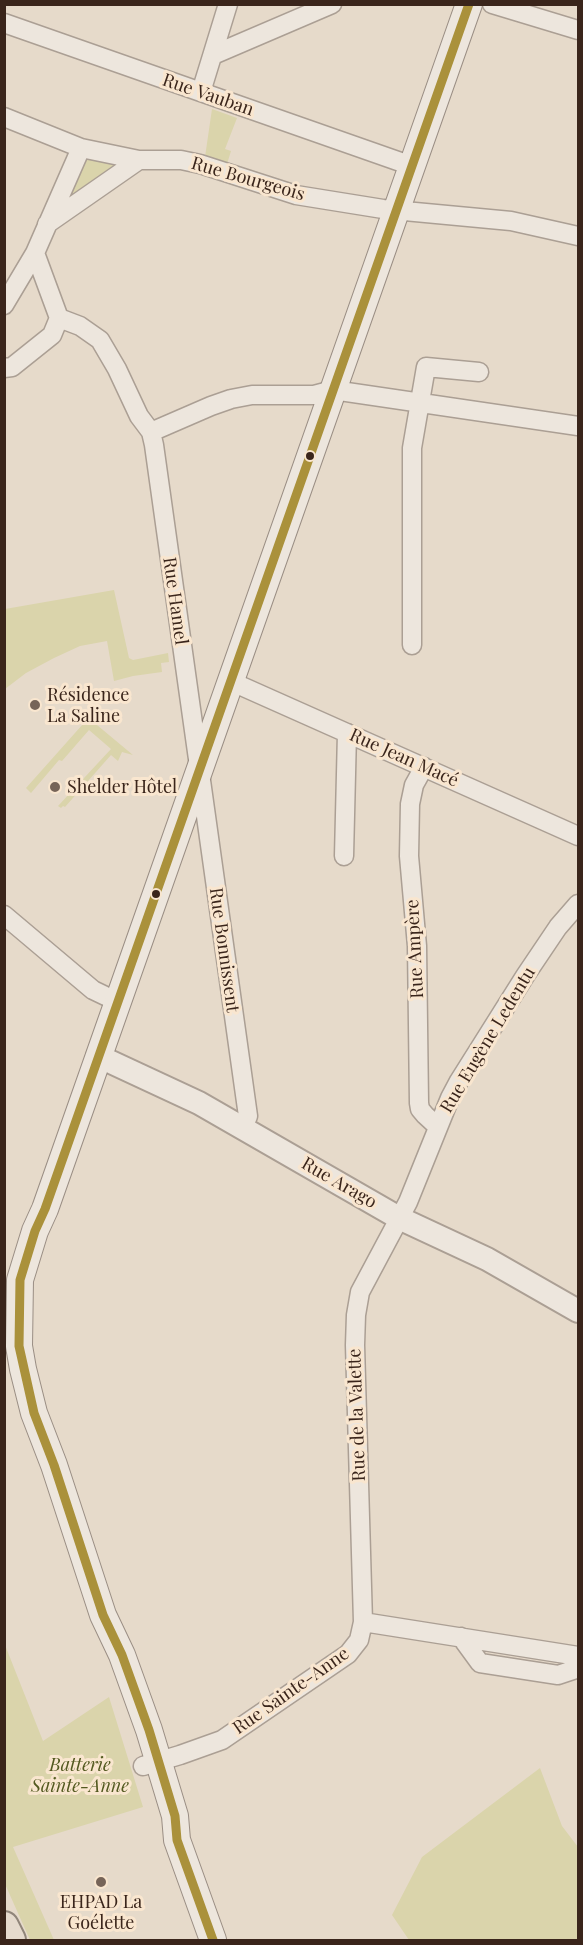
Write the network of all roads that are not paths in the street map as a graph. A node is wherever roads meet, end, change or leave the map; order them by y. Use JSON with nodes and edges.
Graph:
{"nodes":[{"id":1,"x":228,"y":4,"type":"edge"},
{"id":2,"x":332,"y":4,"type":"edge"},
{"id":3,"x":469,"y":4,"type":"edge"},
{"id":4,"x":492,"y":4,"type":"edge"},
{"id":5,"x":4,"y":23,"type":"edge"},
{"id":6,"x":579,"y":30,"type":"edge"},
{"id":7,"x":213,"y":55,"type":"junction"},
{"id":8,"x":201,"y":92,"type":"junction"},
{"id":9,"x":4,"y":117,"type":"edge"},
{"id":10,"x":81,"y":148,"type":"junction"},
{"id":11,"x":139,"y":160,"type":"junction"},
{"id":12,"x":412,"y":166,"type":"junction"},
{"id":13,"x":396,"y":211,"type":"junction"},
{"id":14,"x":47,"y":224,"type":"junction"},
{"id":15,"x":579,"y":236,"type":"edge"},
{"id":16,"x":35,"y":253,"type":"junction"},
{"id":17,"x":4,"y":305,"type":"edge"},
{"id":18,"x":59,"y":318,"type":"junction"},
{"id":19,"x":4,"y":368,"type":"edge"},
{"id":20,"x":479,"y":372,"type":"dead end"},
{"id":21,"x":333,"y":390,"type":"junction"},
{"id":22,"x":420,"y":403,"type":"junction"},
{"id":23,"x":579,"y":426,"type":"edge"},
{"id":24,"x":151,"y":432,"type":"junction"},
{"id":25,"x":412,"y":645,"type":"dead end"},
{"id":26,"x":230,"y":681,"type":"junction"},
{"id":27,"x":347,"y":733,"type":"junction"},
{"id":28,"x":424,"y":767,"type":"junction"},
{"id":29,"x":199,"y":771,"type":"junction"},
{"id":30,"x":579,"y":836,"type":"edge"},
{"id":31,"x":344,"y":856,"type":"dead end"},
{"id":32,"x":579,"y":904,"type":"edge"},
{"id":33,"x":4,"y":915,"type":"edge"},
{"id":34,"x":118,"y":1002,"type":"junction"},
{"id":35,"x":98,"y":1056,"type":"junction"},
{"id":36,"x":438,"y":1127,"type":"junction"},
{"id":37,"x":243,"y":1128,"type":"junction"},
{"id":38,"x":399,"y":1218,"type":"junction"},
{"id":39,"x":579,"y":1311,"type":"edge"},
{"id":40,"x":363,"y":1622,"type":"junction"},
{"id":41,"x":461,"y":1638,"type":"junction"},
{"id":42,"x":579,"y":1656,"type":"edge"},
{"id":43,"x":579,"y":1666,"type":"edge"},
{"id":44,"x":150,"y":1763,"type":"junction"},
{"id":45,"x":4,"y":1926,"type":"edge"},
{"id":46,"x":11,"y":1941,"type":"edge"},
{"id":47,"x":213,"y":1941,"type":"edge"}],
"edges":[{"from":1,"to":7,"type":"street"},
{"from":2,"to":7,"type":"street"},
{"from":3,"to":12,"type":"main road"},
{"from":4,"to":6,"type":"street"},
{"from":5,"to":8,"type":"street","name":"Rue Vauban"},
{"from":7,"to":8,"type":"street"},
{"from":8,"to":12,"type":"street","name":"Rue Vauban"},
{"from":9,"to":10,"type":"street","name":"Rue Bourgeois"},
{"from":10,"to":11,"type":"street","name":"Rue Bourgeois"},
{"from":10,"to":14,"type":"street"},
{"from":11,"to":13,"type":"street","name":"Rue Bourgeois"},
{"from":11,"to":14,"type":"street"},
{"from":12,"to":13,"type":"main road"},
{"from":13,"to":15,"type":"street","name":"Rue Bourgeois"},
{"from":13,"to":21,"type":"main road"},
{"from":14,"to":16,"type":"street"},
{"from":16,"to":17,"type":"street"},
{"from":16,"to":18,"type":"street"},
{"from":18,"to":19,"type":"street"},
{"from":18,"to":24,"type":"street"},
{"from":20,"to":22,"type":"street"},
{"from":21,"to":22,"type":"street"},
{"from":21,"to":24,"type":"street"},
{"from":21,"to":26,"type":"main road"},
{"from":22,"to":23,"type":"street"},
{"from":22,"to":25,"type":"street"},
{"from":24,"to":29,"type":"street","name":"Rue Hamel"},
{"from":26,"to":27,"type":"street","name":"Rue Jean Macé"},
{"from":26,"to":29,"type":"main road"},
{"from":27,"to":28,"type":"street","name":"Rue Jean Macé"},
{"from":27,"to":31,"type":"street"},
{"from":28,"to":30,"type":"street","name":"Rue Jean Macé"},
{"from":28,"to":36,"type":"street","name":"Rue Ampère"},
{"from":29,"to":34,"type":"main road"},
{"from":29,"to":37,"type":"street","name":"Rue Bonnissent"},
{"from":32,"to":36,"type":"street","name":"Rue Eugène Ledentu"},
{"from":33,"to":34,"type":"street"},
{"from":34,"to":35,"type":"main road"},
{"from":35,"to":37,"type":"street","name":"Rue Arago"},
{"from":35,"to":44,"type":"main road"},
{"from":36,"to":38,"type":"street","name":"Rue Eugène Ledentu"},
{"from":37,"to":38,"type":"street","name":"Rue Arago"},
{"from":38,"to":39,"type":"street","name":"Rue Arago"},
{"from":38,"to":40,"type":"street","name":"Rue de la Valette"},
{"from":40,"to":41,"type":"street"},
{"from":40,"to":44,"type":"street","name":"Rue Sainte-Anne"},
{"from":41,"to":42,"type":"street"},
{"from":41,"to":43,"type":"street"},
{"from":44,"to":47,"type":"main road"},
{"from":45,"to":46,"type":"main road"}]}
